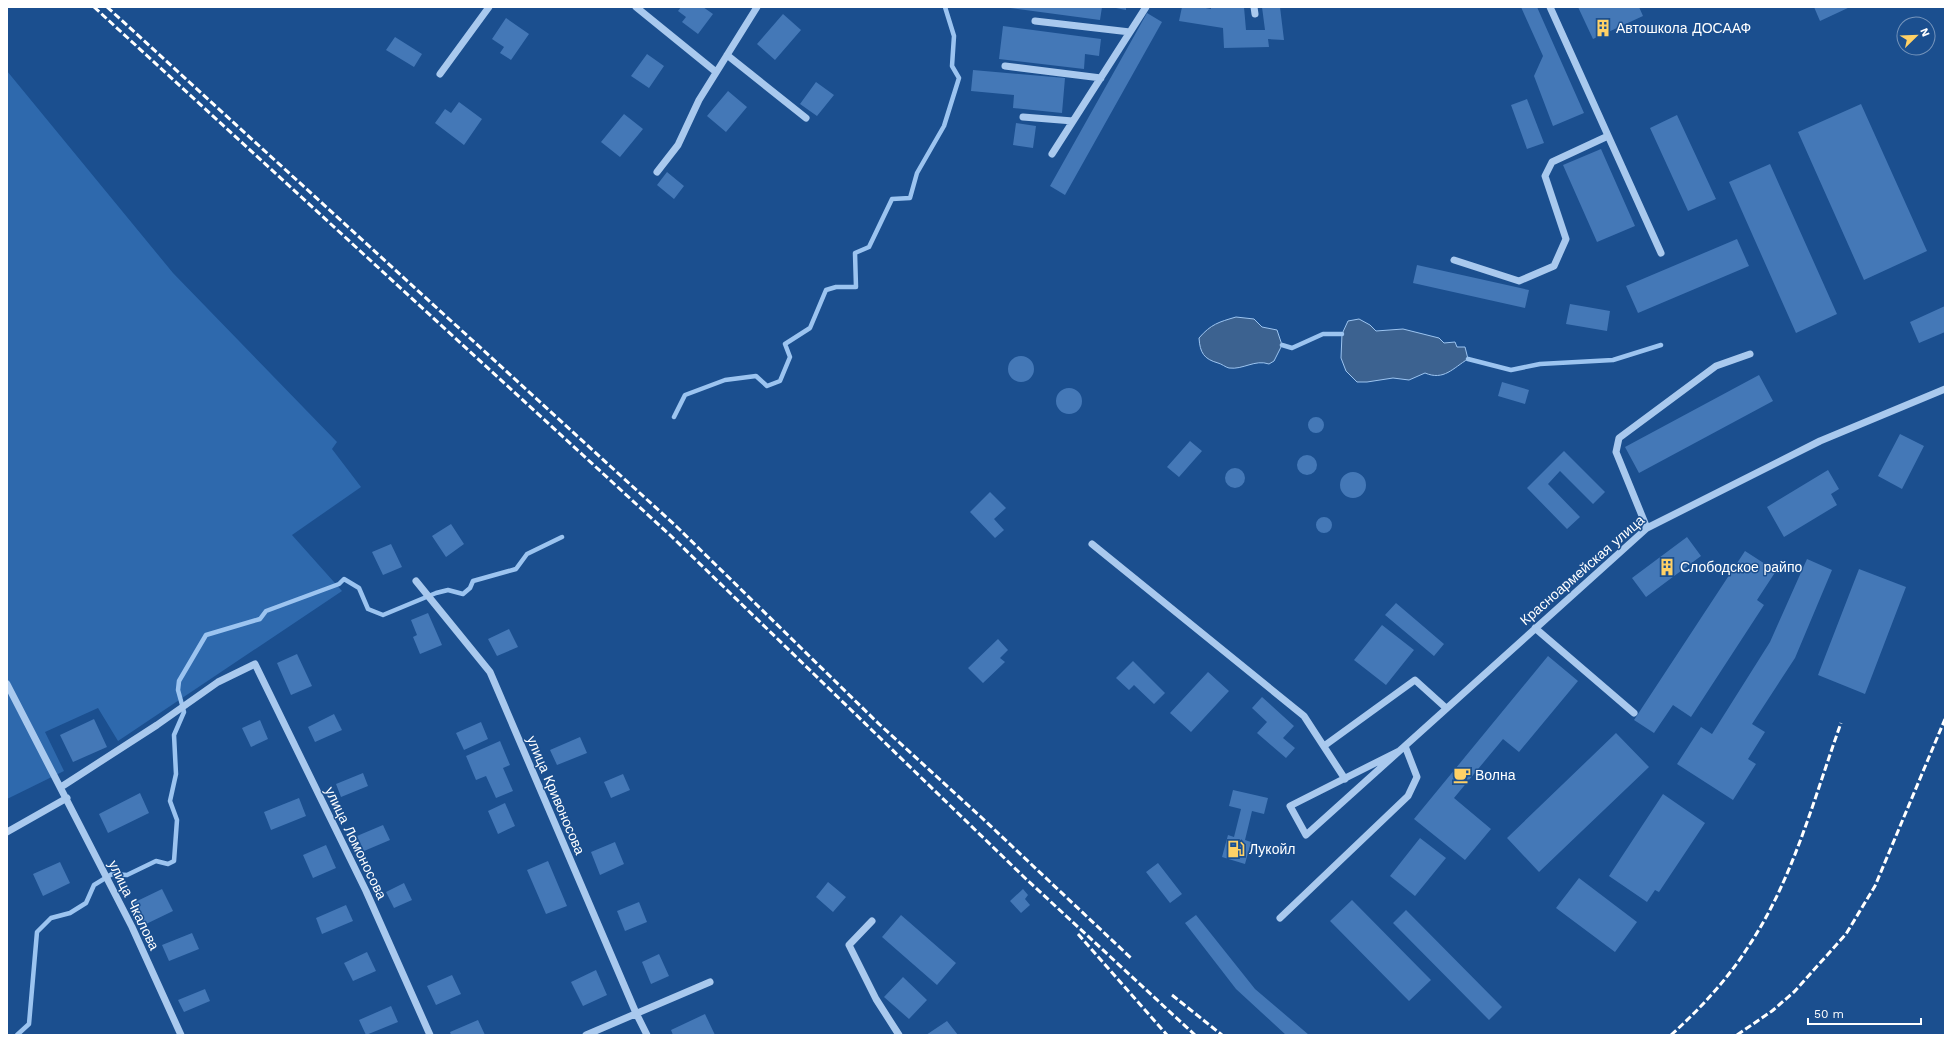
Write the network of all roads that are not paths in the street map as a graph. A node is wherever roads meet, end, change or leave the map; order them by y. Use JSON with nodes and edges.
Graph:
{"nodes":[{"id":1,"x":489,"y":7,"type":"edge"},
{"id":2,"x":636,"y":7,"type":"edge"},
{"id":3,"x":757,"y":7,"type":"edge"},
{"id":4,"x":1146,"y":7,"type":"edge"},
{"id":5,"x":1550,"y":7,"type":"edge"},
{"id":6,"x":1035,"y":21,"type":"dead end"},
{"id":7,"x":1130,"y":32,"type":"junction"},
{"id":8,"x":727,"y":55,"type":"junction"},
{"id":9,"x":1005,"y":66,"type":"dead end"},
{"id":10,"x":716,"y":72,"type":"junction"},
{"id":11,"x":440,"y":74,"type":"dead end"},
{"id":12,"x":1101,"y":78,"type":"junction"},
{"id":13,"x":1023,"y":117,"type":"dead end"},
{"id":14,"x":806,"y":118,"type":"dead end"},
{"id":15,"x":1073,"y":121,"type":"junction"},
{"id":16,"x":1608,"y":136,"type":"junction"},
{"id":17,"x":1052,"y":154,"type":"dead end"},
{"id":18,"x":657,"y":172,"type":"dead end"},
{"id":19,"x":1661,"y":253,"type":"dead end"},
{"id":20,"x":1454,"y":260,"type":"dead end"},
{"id":21,"x":1750,"y":354,"type":"dead end"},
{"id":22,"x":1945,"y":389,"type":"edge"},
{"id":23,"x":1647,"y":528,"type":"junction"},
{"id":24,"x":1092,"y":544,"type":"dead end"},
{"id":25,"x":416,"y":580,"type":"dead end"},
{"id":26,"x":1535,"y":628,"type":"junction"},
{"id":27,"x":7,"y":684,"type":"edge"},
{"id":28,"x":1446,"y":708,"type":"junction"},
{"id":29,"x":1634,"y":713,"type":"dead end"},
{"id":30,"x":1324,"y":746,"type":"junction"},
{"id":31,"x":1405,"y":746,"type":"junction"},
{"id":32,"x":1399,"y":751,"type":"junction"},
{"id":33,"x":1346,"y":779,"type":"junction"},
{"id":34,"x":61,"y":787,"type":"junction"},
{"id":35,"x":67,"y":798,"type":"junction"},
{"id":36,"x":7,"y":832,"type":"edge"},
{"id":37,"x":1280,"y":918,"type":"dead end"},
{"id":38,"x":872,"y":921,"type":"dead end"},
{"id":39,"x":710,"y":982,"type":"dead end"},
{"id":40,"x":636,"y":1014,"type":"junction"},
{"id":41,"x":181,"y":1035,"type":"edge"},
{"id":42,"x":430,"y":1035,"type":"edge"},
{"id":43,"x":586,"y":1035,"type":"edge"},
{"id":44,"x":647,"y":1035,"type":"edge"},
{"id":45,"x":899,"y":1035,"type":"edge"}],
"edges":[{"from":1,"to":11,"type":"street"},
{"from":2,"to":10,"type":"street"},
{"from":3,"to":8,"type":"street"},
{"from":4,"to":7,"type":"street"},
{"from":5,"to":16,"type":"street"},
{"from":6,"to":7,"type":"street"},
{"from":7,"to":12,"type":"street"},
{"from":8,"to":10,"type":"street"},
{"from":8,"to":14,"type":"street"},
{"from":9,"to":12,"type":"street"},
{"from":10,"to":18,"type":"street"},
{"from":12,"to":15,"type":"street"},
{"from":13,"to":15,"type":"street"},
{"from":15,"to":17,"type":"street"},
{"from":16,"to":19,"type":"street"},
{"from":16,"to":20,"type":"street"},
{"from":21,"to":23,"type":"street"},
{"from":22,"to":23,"type":"street","name":"Красноармейская улица"},
{"from":23,"to":26,"type":"street","name":"Красноармейская улица"},
{"from":24,"to":30,"type":"street"},
{"from":25,"to":40,"type":"street","name":"улица Кривоносова"},
{"from":26,"to":28,"type":"street","name":"Красноармейская улица"},
{"from":26,"to":29,"type":"street"},
{"from":27,"to":34,"type":"street","name":"улица Чкалова"},
{"from":28,"to":30,"type":"street"},
{"from":28,"to":31,"type":"street","name":"Красноармейская улица"},
{"from":30,"to":33,"type":"street"},
{"from":31,"to":32,"type":"street","name":"Красноармейская улица"},
{"from":31,"to":37,"type":"street"},
{"from":32,"to":33,"type":"street"},
{"from":32,"to":33,"type":"street","name":"Красноармейская улица"},
{"from":34,"to":35,"type":"street","name":"улица Чкалова"},
{"from":34,"to":42,"type":"street","name":"улица Ломоносова"},
{"from":35,"to":36,"type":"street"},
{"from":35,"to":41,"type":"street","name":"улица Чкалова"},
{"from":38,"to":45,"type":"street"},
{"from":39,"to":40,"type":"street"},
{"from":40,"to":43,"type":"street"},
{"from":40,"to":44,"type":"street","name":"улица Кривоносова"}]}
